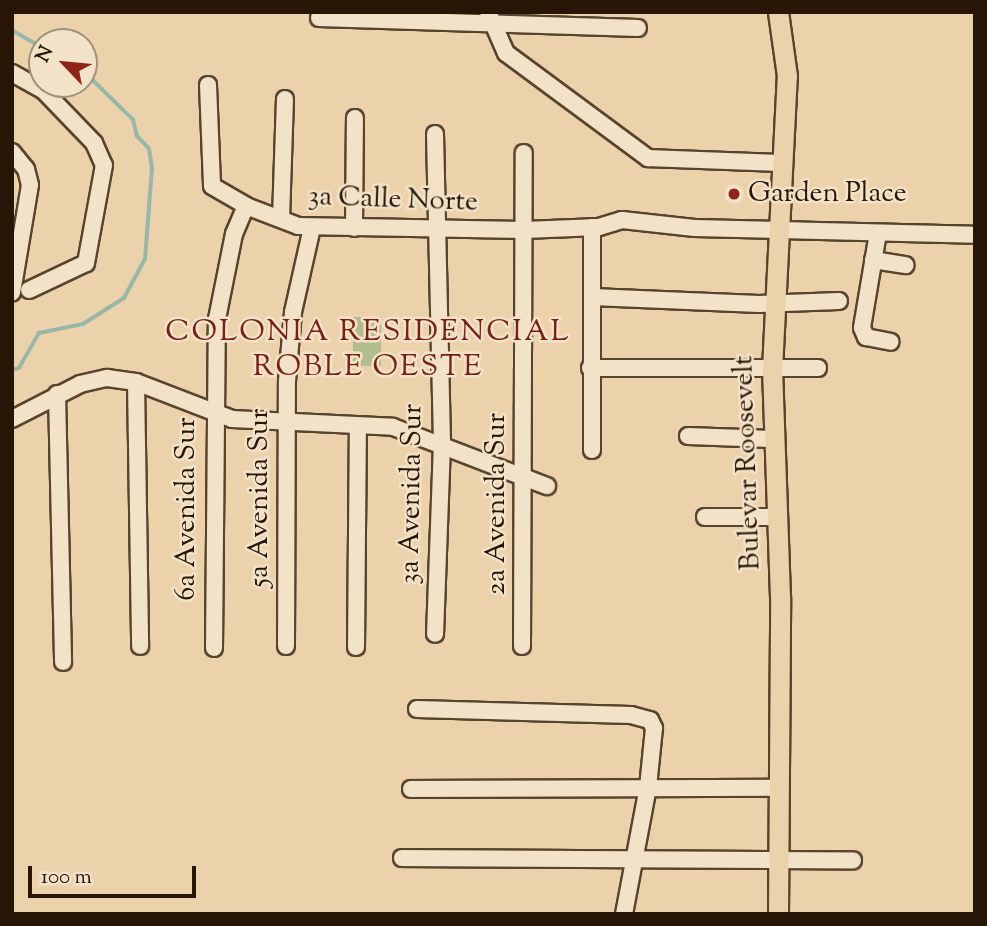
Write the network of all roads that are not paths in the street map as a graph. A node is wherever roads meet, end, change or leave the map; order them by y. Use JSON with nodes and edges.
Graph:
{"nodes":[{"id":1,"x":778,"y":12,"type":"edge"},
{"id":2,"x":319,"y":18,"type":"dead end"},
{"id":3,"x":490,"y":19,"type":"edge"},
{"id":4,"x":638,"y":28,"type":"dead end"},
{"id":5,"x":12,"y":73,"type":"edge"},
{"id":6,"x":208,"y":85,"type":"dead end"},
{"id":7,"x":285,"y":99,"type":"dead end"},
{"id":8,"x":355,"y":118,"type":"dead end"},
{"id":9,"x":435,"y":134,"type":"dead end"},
{"id":10,"x":12,"y":152,"type":"edge"},
{"id":11,"x":524,"y":153,"type":"dead end"},
{"id":12,"x":779,"y":163,"type":"junction"},
{"id":13,"x":246,"y":206,"type":"junction"},
{"id":14,"x":281,"y":219,"type":"junction"},
{"id":15,"x":595,"y":227,"type":"junction"},
{"id":16,"x":312,"y":228,"type":"junction"},
{"id":17,"x":354,"y":228,"type":"junction"},
{"id":18,"x":436,"y":229,"type":"junction"},
{"id":19,"x":524,"y":230,"type":"junction"},
{"id":20,"x":776,"y":230,"type":"junction"},
{"id":21,"x":877,"y":233,"type":"junction"},
{"id":22,"x":975,"y":235,"type":"edge"},
{"id":23,"x":873,"y":260,"type":"junction"},
{"id":24,"x":905,"y":265,"type":"dead end"},
{"id":25,"x":29,"y":290,"type":"dead end"},
{"id":26,"x":12,"y":292,"type":"edge"},
{"id":27,"x":592,"y":297,"type":"junction"},
{"id":28,"x":839,"y":301,"type":"dead end"},
{"id":29,"x":775,"y":304,"type":"junction"},
{"id":30,"x":891,"y":342,"type":"dead end"},
{"id":31,"x":590,"y":368,"type":"junction"},
{"id":32,"x":818,"y":368,"type":"dead end"},
{"id":33,"x":772,"y":369,"type":"junction"},
{"id":34,"x":136,"y":382,"type":"junction"},
{"id":35,"x":57,"y":394,"type":"junction"},
{"id":36,"x":213,"y":414,"type":"junction"},
{"id":37,"x":12,"y":419,"type":"edge"},
{"id":38,"x":286,"y":424,"type":"junction"},
{"id":39,"x":358,"y":427,"type":"junction"},
{"id":40,"x":688,"y":436,"type":"dead end"},
{"id":41,"x":771,"y":439,"type":"junction"},
{"id":42,"x":442,"y":444,"type":"junction"},
{"id":43,"x":592,"y":450,"type":"dead end"},
{"id":44,"x":525,"y":474,"type":"junction"},
{"id":45,"x":547,"y":486,"type":"dead end"},
{"id":46,"x":705,"y":517,"type":"dead end"},
{"id":47,"x":778,"y":517,"type":"junction"},
{"id":48,"x":435,"y":634,"type":"dead end"},
{"id":49,"x":140,"y":646,"type":"dead end"},
{"id":50,"x":286,"y":646,"type":"dead end"},
{"id":51,"x":522,"y":646,"type":"dead end"},
{"id":52,"x":356,"y":647,"type":"dead end"},
{"id":53,"x":214,"y":648,"type":"dead end"},
{"id":54,"x":63,"y":662,"type":"dead end"},
{"id":55,"x":417,"y":709,"type":"dead end"},
{"id":56,"x":648,"y":787,"type":"junction"},
{"id":57,"x":778,"y":788,"type":"junction"},
{"id":58,"x":411,"y":789,"type":"dead end"},
{"id":59,"x":637,"y":857,"type":"junction"},
{"id":60,"x":777,"y":858,"type":"junction"},
{"id":61,"x":402,"y":859,"type":"dead end"},
{"id":62,"x":853,"y":860,"type":"dead end"},
{"id":63,"x":624,"y":914,"type":"edge"},
{"id":64,"x":778,"y":914,"type":"edge"}],
"edges":[{"from":1,"to":12,"type":"main road","name":"Bulevar Roosevelt"},
{"from":2,"to":3,"type":"street"},
{"from":3,"to":4,"type":"street"},
{"from":3,"to":12,"type":"street"},
{"from":5,"to":25,"type":"street"},
{"from":6,"to":13,"type":"street","name":"3a Calle Norte"},
{"from":7,"to":14,"type":"street"},
{"from":8,"to":17,"type":"street"},
{"from":9,"to":18,"type":"street","name":"3a Avenida Sur"},
{"from":10,"to":26,"type":"street"},
{"from":11,"to":19,"type":"street","name":"2a Avenida Sur"},
{"from":12,"to":20,"type":"main road","name":"Bulevar Roosevelt"},
{"from":13,"to":14,"type":"street","name":"3a Calle Norte"},
{"from":13,"to":36,"type":"street","name":"6a Avenida Sur"},
{"from":14,"to":16,"type":"street","name":"3a Calle Norte"},
{"from":15,"to":19,"type":"street","name":"3a Calle Norte"},
{"from":15,"to":20,"type":"street","name":"3a Calle Norte"},
{"from":15,"to":27,"type":"street"},
{"from":16,"to":17,"type":"street","name":"3a Calle Norte"},
{"from":16,"to":38,"type":"street","name":"5a Avenida Sur"},
{"from":17,"to":18,"type":"street","name":"3a Calle Norte"},
{"from":18,"to":19,"type":"street","name":"3a Calle Norte"},
{"from":18,"to":42,"type":"street","name":"3a Avenida Sur"},
{"from":19,"to":44,"type":"street","name":"2a Avenida Sur"},
{"from":20,"to":21,"type":"street","name":"3a Calle Norte"},
{"from":20,"to":29,"type":"main road","name":"Bulevar Roosevelt"},
{"from":21,"to":22,"type":"street","name":"3a Calle Norte"},
{"from":21,"to":23,"type":"street"},
{"from":23,"to":24,"type":"street"},
{"from":23,"to":30,"type":"street"},
{"from":27,"to":29,"type":"street"},
{"from":27,"to":31,"type":"street"},
{"from":28,"to":29,"type":"street"},
{"from":29,"to":33,"type":"main road","name":"Bulevar Roosevelt"},
{"from":31,"to":33,"type":"street"},
{"from":31,"to":43,"type":"street"},
{"from":32,"to":33,"type":"street"},
{"from":33,"to":41,"type":"main road","name":"Bulevar Roosevelt"},
{"from":34,"to":35,"type":"street"},
{"from":34,"to":36,"type":"street"},
{"from":34,"to":49,"type":"street"},
{"from":35,"to":37,"type":"street"},
{"from":35,"to":54,"type":"street"},
{"from":36,"to":38,"type":"street"},
{"from":36,"to":53,"type":"street","name":"6a Avenida Sur"},
{"from":38,"to":39,"type":"street"},
{"from":38,"to":50,"type":"street","name":"5a Avenida Sur"},
{"from":39,"to":42,"type":"street"},
{"from":39,"to":52,"type":"street"},
{"from":40,"to":41,"type":"street"},
{"from":41,"to":47,"type":"main road","name":"Bulevar Roosevelt"},
{"from":42,"to":44,"type":"street"},
{"from":42,"to":48,"type":"street","name":"3a Avenida Sur"},
{"from":44,"to":45,"type":"street"},
{"from":44,"to":51,"type":"street","name":"2a Avenida Sur"},
{"from":46,"to":47,"type":"street"},
{"from":47,"to":57,"type":"main road","name":"Bulevar Roosevelt"},
{"from":55,"to":56,"type":"street"},
{"from":56,"to":57,"type":"street"},
{"from":56,"to":58,"type":"street"},
{"from":56,"to":59,"type":"street"},
{"from":57,"to":60,"type":"main road","name":"Bulevar Roosevelt"},
{"from":59,"to":60,"type":"street"},
{"from":59,"to":61,"type":"street"},
{"from":59,"to":63,"type":"street"},
{"from":60,"to":62,"type":"street"},
{"from":60,"to":64,"type":"main road","name":"Bulevar Roosevelt"}]}
